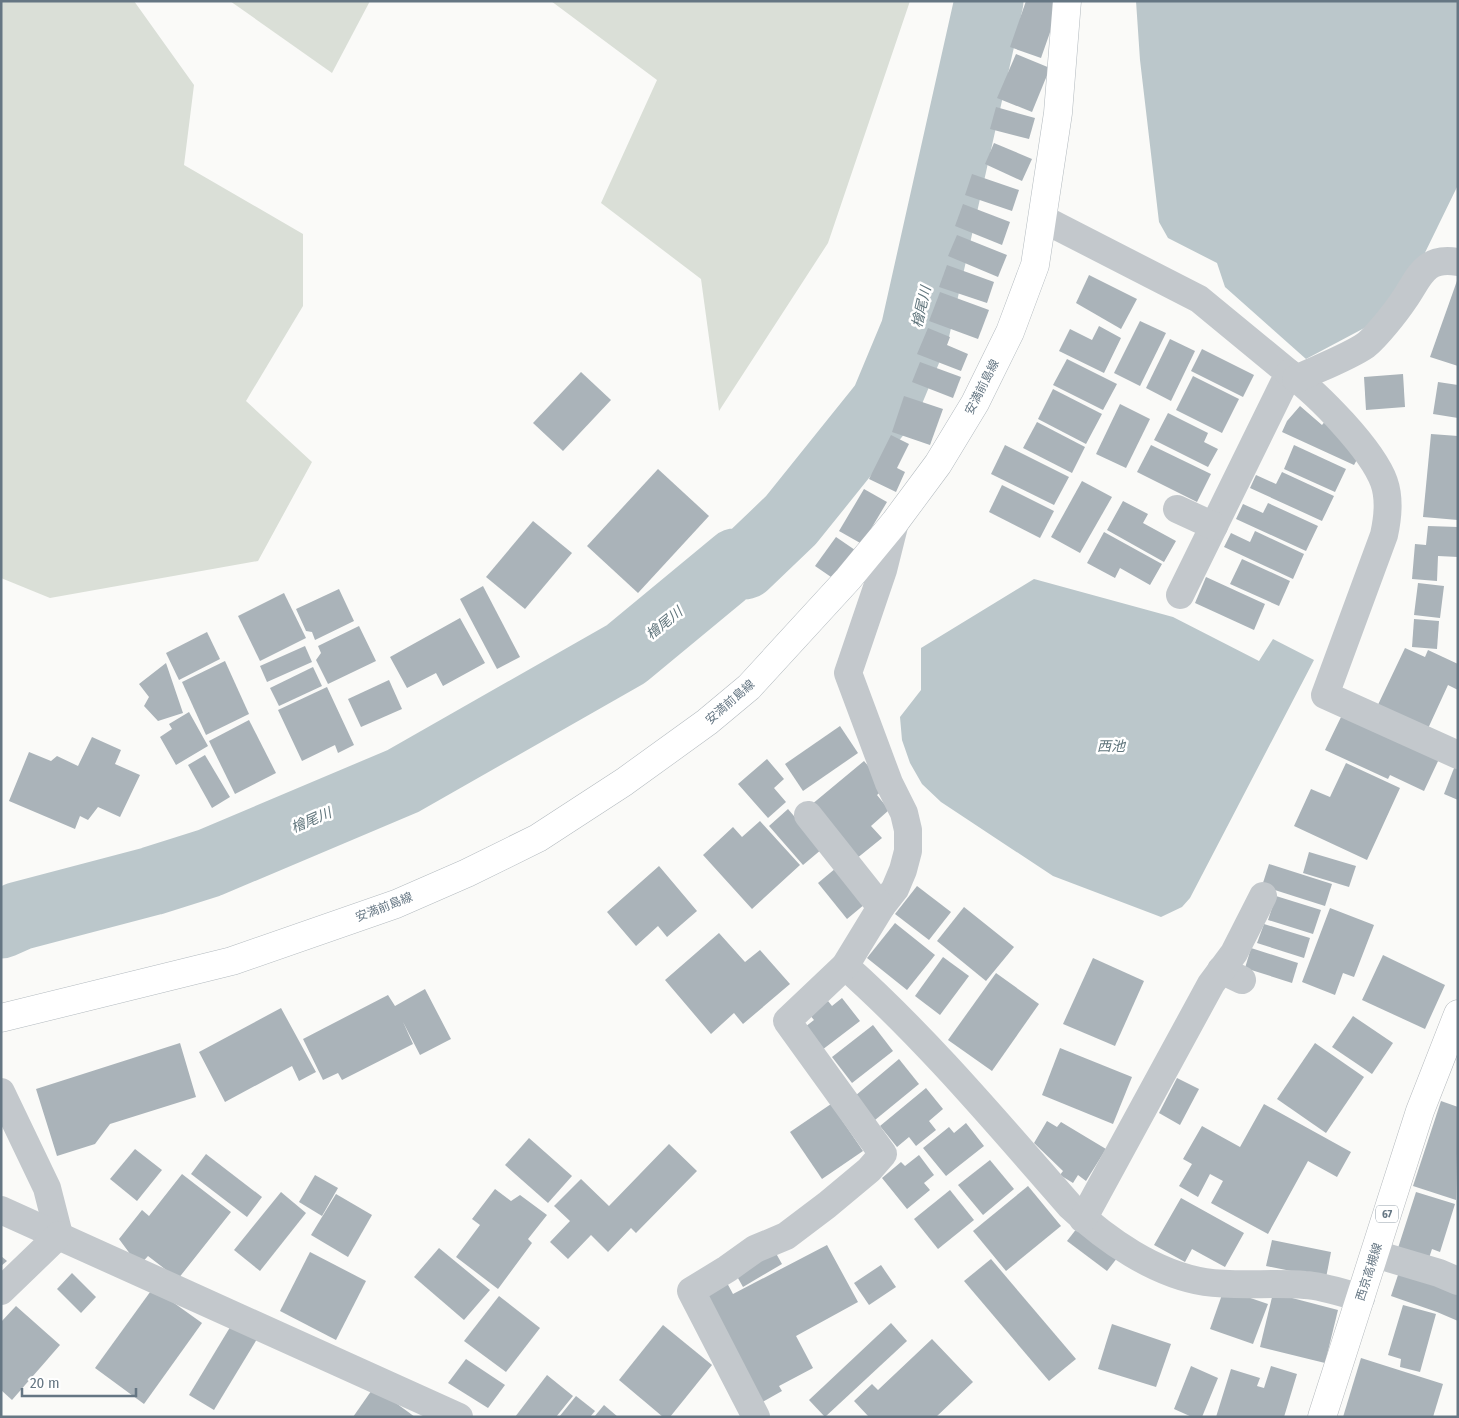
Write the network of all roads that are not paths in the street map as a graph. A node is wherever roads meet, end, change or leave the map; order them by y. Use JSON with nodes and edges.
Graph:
{"nodes":[{"id":1,"x":1067,"y":1,"type":"edge"},
{"id":2,"x":1043,"y":219,"type":"junction"},
{"id":3,"x":1458,"y":262,"type":"edge"},
{"id":4,"x":1293,"y":376,"type":"junction"},
{"id":5,"x":1177,"y":509,"type":"dead end"},
{"id":6,"x":895,"y":522,"type":"junction"},
{"id":7,"x":1214,"y":526,"type":"junction"},
{"id":8,"x":1180,"y":595,"type":"dead end"},
{"id":9,"x":1458,"y":755,"type":"edge"},
{"id":10,"x":808,"y":815,"type":"dead end"},
{"id":11,"x":1264,"y":896,"type":"dead end"},
{"id":12,"x":881,"y":907,"type":"junction"},
{"id":13,"x":845,"y":966,"type":"junction"},
{"id":14,"x":1458,"y":1014,"type":"edge"},
{"id":15,"x":1,"y":1018,"type":"edge"},
{"id":16,"x":1,"y":1092,"type":"edge"},
{"id":17,"x":1,"y":1210,"type":"edge"},
{"id":18,"x":1084,"y":1219,"type":"junction"},
{"id":19,"x":59,"y":1235,"type":"junction"},
{"id":20,"x":1375,"y":1254,"type":"junction"},
{"id":21,"x":1458,"y":1281,"type":"edge"},
{"id":22,"x":1,"y":1291,"type":"edge"},
{"id":23,"x":1361,"y":1298,"type":"junction"},
{"id":24,"x":459,"y":1417,"type":"edge"},
{"id":25,"x":756,"y":1417,"type":"edge"},
{"id":26,"x":1322,"y":1417,"type":"edge"}],
"edges":[{"from":1,"to":2,"type":"main road","name":"安満前島線"},
{"from":2,"to":4,"type":"street"},
{"from":2,"to":6,"type":"main road","name":"安満前島線"},
{"from":3,"to":4,"type":"street"},
{"from":4,"to":7,"type":"street"},
{"from":4,"to":9,"type":"street"},
{"from":5,"to":7,"type":"street"},
{"from":6,"to":12,"type":"street"},
{"from":6,"to":15,"type":"main road","name":"安満前島線"},
{"from":7,"to":8,"type":"street"},
{"from":10,"to":12,"type":"street"},
{"from":11,"to":18,"type":"street"},
{"from":12,"to":13,"type":"street"},
{"from":13,"to":18,"type":"street"},
{"from":13,"to":25,"type":"street"},
{"from":14,"to":20,"type":"main road","name":"西京高槻線","number":"67"},
{"from":16,"to":19,"type":"street"},
{"from":17,"to":19,"type":"street"},
{"from":18,"to":23,"type":"street"},
{"from":19,"to":22,"type":"street"},
{"from":19,"to":24,"type":"street"},
{"from":20,"to":21,"type":"street"},
{"from":20,"to":23,"type":"main road","name":"西京高槻線","number":"67"},
{"from":23,"to":26,"type":"main road","name":"西京高槻線","number":"67"}]}
